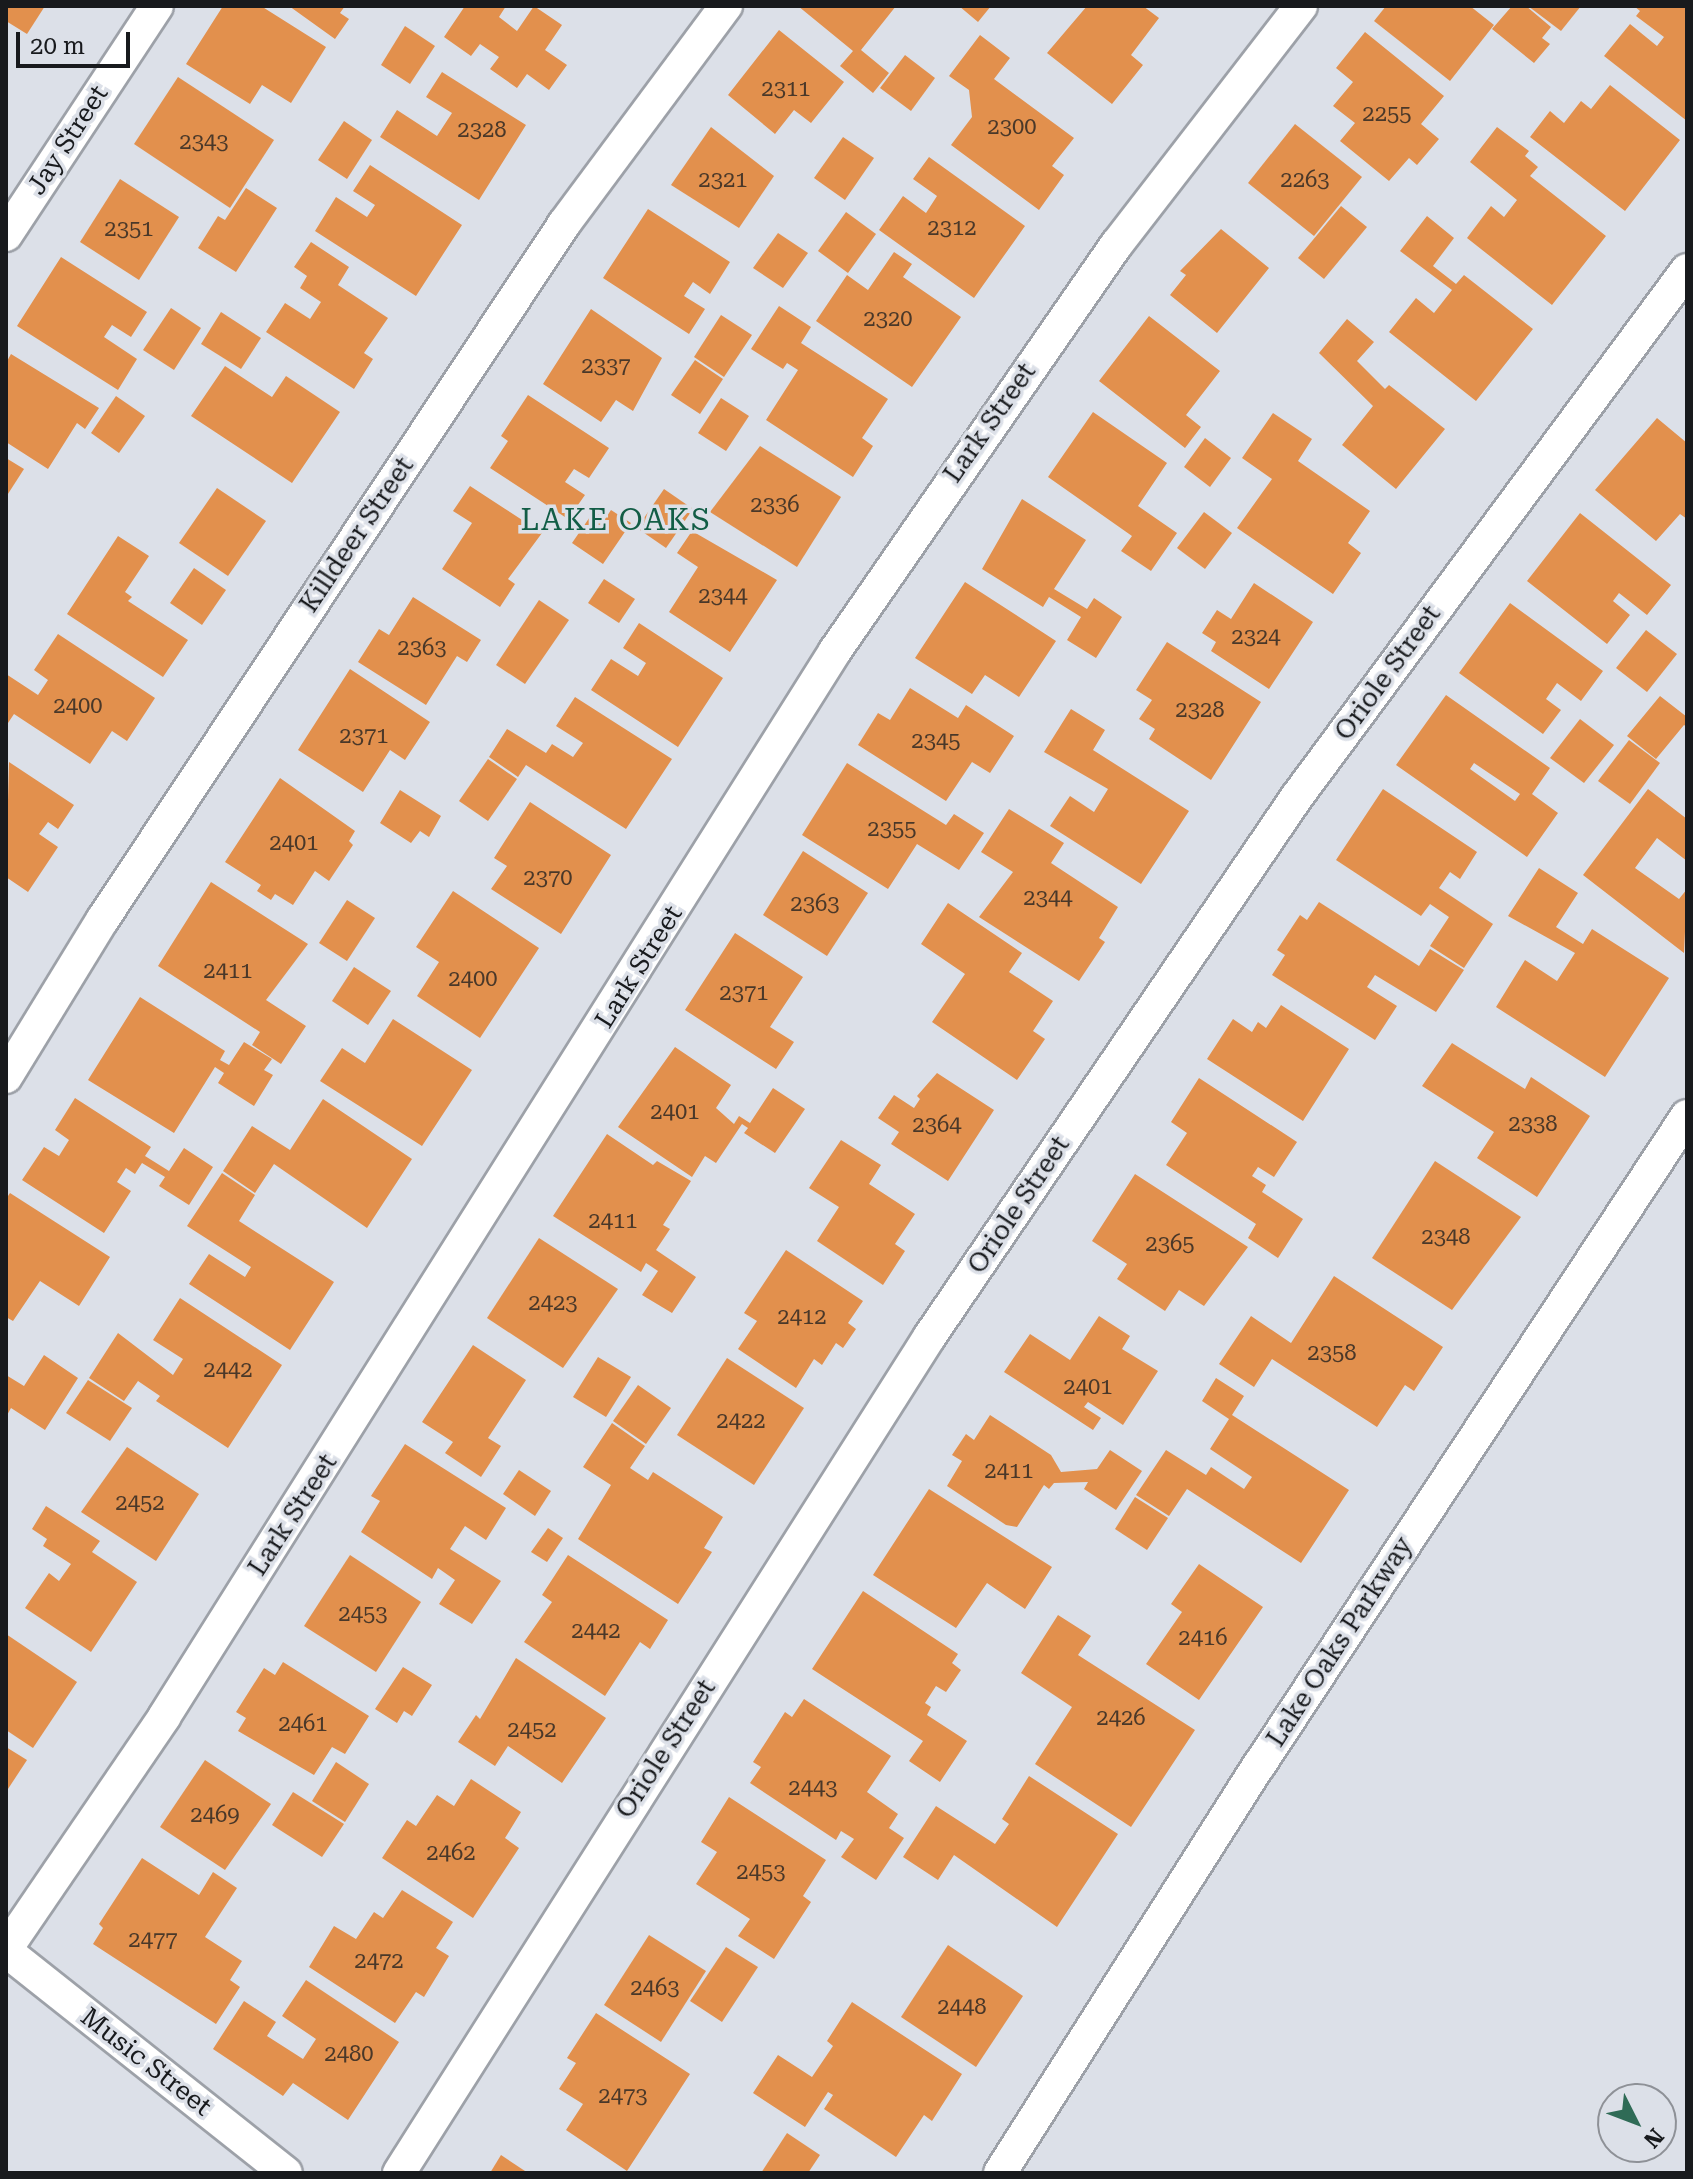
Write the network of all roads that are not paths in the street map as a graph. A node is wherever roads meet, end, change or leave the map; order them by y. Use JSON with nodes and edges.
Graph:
{"nodes":[{"id":1,"x":157,"y":6,"type":"edge"},
{"id":2,"x":726,"y":6,"type":"edge"},
{"id":3,"x":1301,"y":6,"type":"edge"},
{"id":4,"x":6,"y":235,"type":"edge"},
{"id":5,"x":1687,"y":270,"type":"edge"},
{"id":6,"x":6,"y":1077,"type":"edge"},
{"id":7,"x":1687,"y":1116,"type":"edge"},
{"id":8,"x":6,"y":1950,"type":"edge"},
{"id":9,"x":286,"y":2173,"type":"edge"},
{"id":10,"x":399,"y":2173,"type":"edge"},
{"id":11,"x":1000,"y":2173,"type":"edge"}],
"edges":[{"from":1,"to":4,"type":"street","name":"Jay Street"},
{"from":2,"to":6,"type":"street","name":"Killdeer Street"},
{"from":3,"to":8,"type":"street","name":"Lark Street"},
{"from":5,"to":10,"type":"street","name":"Oriole Street"},
{"from":7,"to":11,"type":"street","name":"Lake Oaks Parkway"},
{"from":8,"to":9,"type":"street","name":"Music Street"}]}
